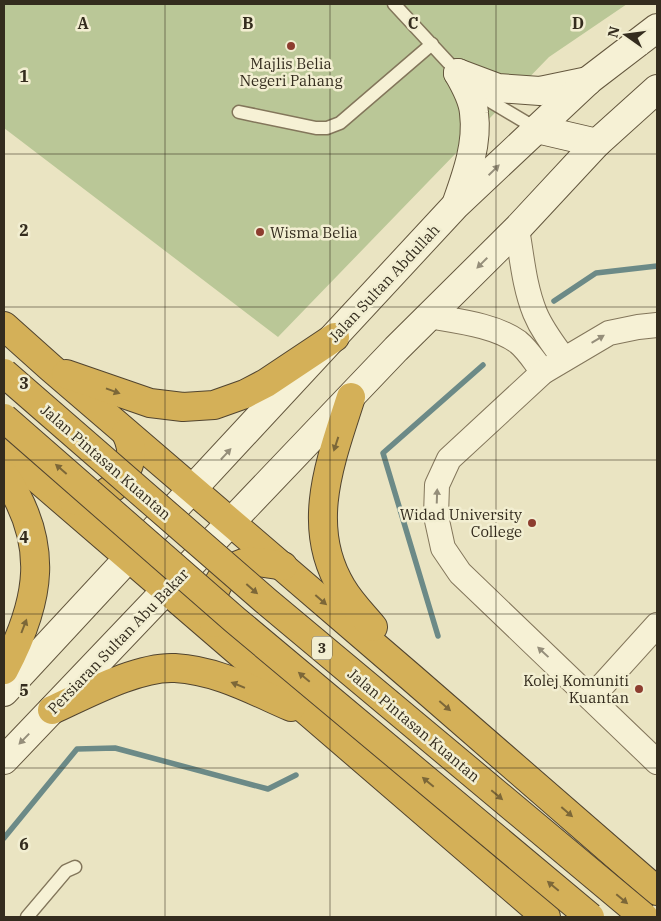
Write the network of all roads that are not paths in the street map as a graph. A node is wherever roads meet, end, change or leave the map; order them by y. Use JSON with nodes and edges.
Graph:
{"nodes":[{"id":1,"x":394,"y":4,"type":"edge"},
{"id":2,"x":657,"y":28,"type":"edge"},
{"id":3,"x":432,"y":44,"type":"junction"},
{"id":4,"x":458,"y":73,"type":"junction"},
{"id":5,"x":589,"y":80,"type":"junction"},
{"id":6,"x":657,"y":89,"type":"edge"},
{"id":7,"x":239,"y":112,"type":"dead end"},
{"id":8,"x":537,"y":129,"type":"junction"},
{"id":9,"x":597,"y":144,"type":"junction"},
{"id":10,"x":456,"y":206,"type":"junction"},
{"id":11,"x":517,"y":229,"type":"junction"},
{"id":12,"x":429,"y":316,"type":"junction"},
{"id":13,"x":657,"y":325,"type":"edge"},
{"id":14,"x":4,"y":326,"type":"edge"},
{"id":15,"x":336,"y":337,"type":"junction"},
{"id":16,"x":564,"y":359,"type":"junction"},
{"id":17,"x":51,"y":368,"type":"junction"},
{"id":18,"x":543,"y":372,"type":"junction"},
{"id":19,"x":4,"y":373,"type":"edge"},
{"id":20,"x":351,"y":397,"type":"junction"},
{"id":21,"x":4,"y":418,"type":"edge"},
{"id":22,"x":126,"y":433,"type":"junction"},
{"id":23,"x":4,"y":450,"type":"edge"},
{"id":24,"x":4,"y":475,"type":"edge"},
{"id":25,"x":193,"y":489,"type":"junction"},
{"id":26,"x":59,"y":498,"type":"junction"},
{"id":27,"x":232,"y":522,"type":"junction"},
{"id":28,"x":129,"y":558,"type":"junction"},
{"id":29,"x":283,"y":566,"type":"junction"},
{"id":30,"x":167,"y":590,"type":"junction"},
{"id":31,"x":657,"y":625,"type":"edge"},
{"id":32,"x":232,"y":646,"type":"junction"},
{"id":33,"x":4,"y":670,"type":"edge"},
{"id":34,"x":412,"y":678,"type":"junction"},
{"id":35,"x":4,"y":692,"type":"edge"},
{"id":36,"x":591,"y":698,"type":"junction"},
{"id":37,"x":52,"y":710,"type":"junction"},
{"id":38,"x":315,"y":718,"type":"junction"},
{"id":39,"x":4,"y":760,"type":"edge"},
{"id":40,"x":657,"y":762,"type":"edge"},
{"id":41,"x":75,"y":867,"type":"dead end"},
{"id":42,"x":657,"y":890,"type":"edge"},
{"id":43,"x":28,"y":917,"type":"edge"},
{"id":44,"x":546,"y":917,"type":"edge"},
{"id":45,"x":590,"y":917,"type":"edge"},
{"id":46,"x":644,"y":917,"type":"edge"}],
"edges":[{"from":1,"to":3,"type":"lane"},
{"from":2,"to":5,"type":"main road","name":"Jalan Sultan Abdullah"},
{"from":3,"to":4,"type":"lane"},
{"from":3,"to":7,"type":"lane"},
{"from":4,"to":5,"type":"main road"},
{"from":4,"to":8,"type":"lane"},
{"from":4,"to":10,"type":"main road"},
{"from":5,"to":8,"type":"main road","name":"Jalan Sultan Abdullah"},
{"from":6,"to":9,"type":"main road"},
{"from":8,"to":9,"type":"main road"},
{"from":10,"to":8,"type":"main road","name":"Jalan Sultan Abdullah","one_way":true},
{"from":9,"to":11,"type":"main road"},
{"from":10,"to":15,"type":"main road","name":"Jalan Sultan Abdullah"},
{"from":11,"to":12,"type":"main road","one_way":true},
{"from":11,"to":16,"type":"street"},
{"from":12,"to":18,"type":"street"},
{"from":12,"to":20,"type":"main road"},
{"from":16,"to":13,"type":"street","one_way":true},
{"from":14,"to":17,"type":"highway"},
{"from":17,"to":15,"type":"highway","one_way":true},
{"from":25,"to":15,"type":"main road","name":"Jalan Sultan Abdullah","one_way":true},
{"from":16,"to":18,"type":"street"},
{"from":17,"to":22,"type":"highway"},
{"from":36,"to":18,"type":"street","one_way":true},
{"from":19,"to":46,"type":"highway","name":"Jalan Pintasan Kuantan","number":"3","one_way":true,"bridge":true},
{"from":20,"to":27,"type":"main road"},
{"from":20,"to":34,"type":"highway","one_way":true},
{"from":45,"to":21,"type":"highway","number":"3","one_way":true,"bridge":true},
{"from":22,"to":25,"type":"highway"},
{"from":22,"to":26,"type":"highway"},
{"from":23,"to":26,"type":"highway"},
{"from":33,"to":24,"type":"highway","one_way":true},
{"from":25,"to":27,"type":"highway"},
{"from":25,"to":28,"type":"main road","name":"Jalan Sultan Abdullah"},
{"from":26,"to":28,"type":"highway"},
{"from":27,"to":29,"type":"highway"},
{"from":27,"to":30,"type":"main road","name":"Persiaran Sultan Abu Bakar"},
{"from":28,"to":30,"type":"highway"},
{"from":28,"to":35,"type":"main road"},
{"from":29,"to":32,"type":"highway"},
{"from":29,"to":34,"type":"highway","one_way":true},
{"from":30,"to":32,"type":"highway"},
{"from":30,"to":37,"type":"main road","name":"Persiaran Sultan Abu Bakar"},
{"from":31,"to":36,"type":"street"},
{"from":32,"to":38,"type":"highway"},
{"from":34,"to":42,"type":"highway","one_way":true},
{"from":36,"to":40,"type":"street"},
{"from":38,"to":37,"type":"highway","one_way":true},
{"from":37,"to":39,"type":"main road","name":"Persiaran Sultan Abu Bakar","one_way":true},
{"from":38,"to":44,"type":"highway"},
{"from":41,"to":43,"type":"lane"}]}
